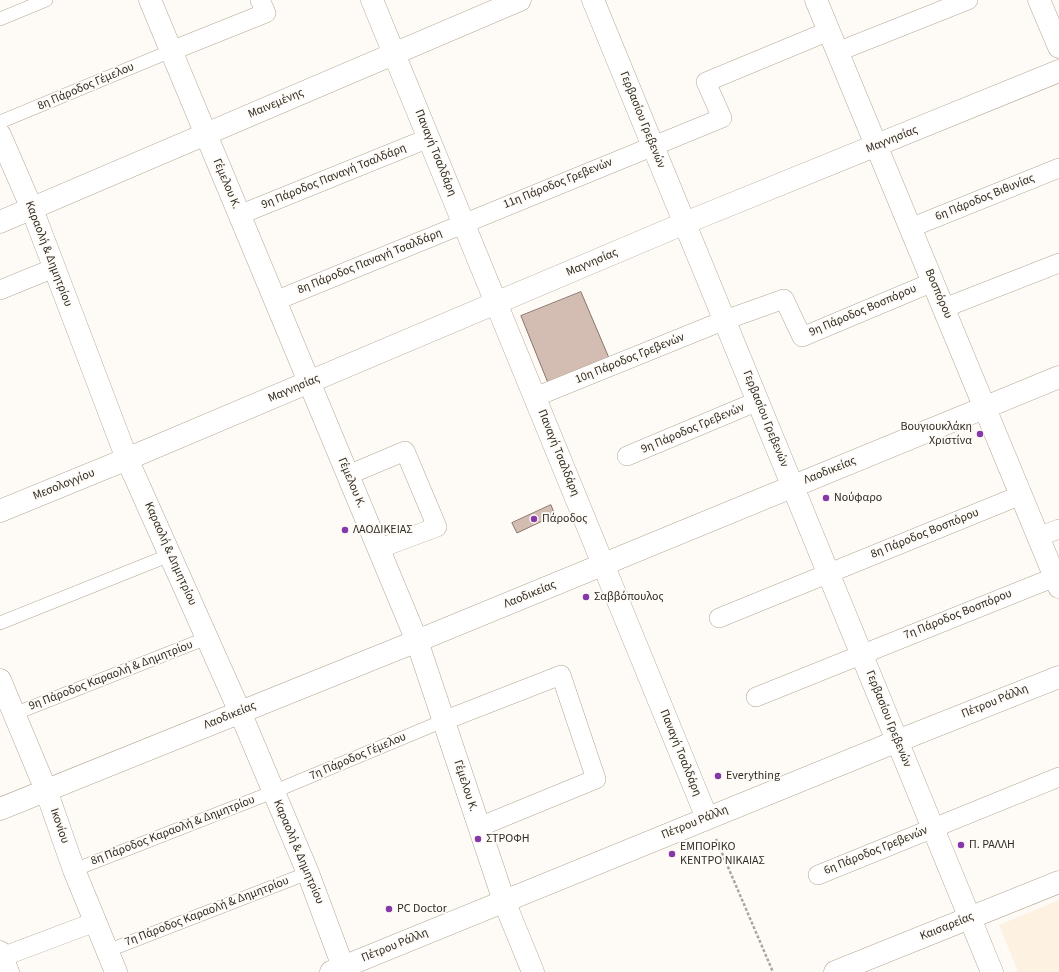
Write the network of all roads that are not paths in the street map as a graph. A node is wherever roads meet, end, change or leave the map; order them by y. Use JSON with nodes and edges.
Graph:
{"nodes":[{"id":1,"x":46,"y":0,"type":"edge"},
{"id":2,"x":150,"y":0,"type":"edge"},
{"id":3,"x":372,"y":0,"type":"edge"},
{"id":4,"x":520,"y":0,"type":"edge"},
{"id":5,"x":593,"y":0,"type":"edge"},
{"id":6,"x":816,"y":0,"type":"edge"},
{"id":7,"x":968,"y":0,"type":"edge"},
{"id":8,"x":1039,"y":0,"type":"edge"},
{"id":9,"x":263,"y":6,"type":"edge"},
{"id":10,"x":0,"y":19,"type":"edge"},
{"id":11,"x":829,"y":31,"type":"junction"},
{"id":12,"x":1059,"y":47,"type":"edge"},
{"id":13,"x":171,"y":51,"type":"junction"},
{"id":14,"x":838,"y":52,"type":"junction"},
{"id":15,"x":394,"y":53,"type":"junction"},
{"id":16,"x":1059,"y":71,"type":"edge"},
{"id":17,"x":0,"y":122,"type":"edge"},
{"id":18,"x":206,"y":134,"type":"junction"},
{"id":19,"x":0,"y":135,"type":"edge"},
{"id":20,"x":429,"y":138,"type":"junction"},
{"id":21,"x":653,"y":146,"type":"junction"},
{"id":22,"x":877,"y":146,"type":"junction"},
{"id":23,"x":1059,"y":168,"type":"edge"},
{"id":24,"x":32,"y":209,"type":"junction"},
{"id":25,"x":239,"y":215,"type":"junction"},
{"id":26,"x":0,"y":222,"type":"edge"},
{"id":27,"x":685,"y":223,"type":"junction"},
{"id":28,"x":464,"y":224,"type":"junction"},
{"id":29,"x":910,"y":228,"type":"junction"},
{"id":30,"x":1059,"y":263,"type":"edge"},
{"id":31,"x":54,"y":268,"type":"junction"},
{"id":32,"x":933,"y":282,"type":"junction"},
{"id":33,"x":0,"y":290,"type":"edge"},
{"id":34,"x":275,"y":301,"type":"junction"},
{"id":35,"x":496,"y":303,"type":"junction"},
{"id":36,"x":944,"y":308,"type":"junction"},
{"id":37,"x":725,"y":320,"type":"junction"},
{"id":38,"x":1059,"y":377,"type":"edge"},
{"id":39,"x":309,"y":382,"type":"junction"},
{"id":40,"x":535,"y":397,"type":"junction"},
{"id":41,"x":758,"y":401,"type":"junction"},
{"id":42,"x":985,"y":408,"type":"junction"},
{"id":43,"x":627,"y":456,"type":"dead end"},
{"id":44,"x":127,"y":459,"type":"junction"},
{"id":45,"x":348,"y":475,"type":"junction"},
{"id":46,"x":793,"y":486,"type":"junction"},
{"id":47,"x":1021,"y":495,"type":"junction"},
{"id":48,"x":0,"y":511,"type":"edge"},
{"id":49,"x":1059,"y":529,"type":"edge"},
{"id":50,"x":1038,"y":537,"type":"junction"},
{"id":51,"x":378,"y":549,"type":"junction"},
{"id":52,"x":170,"y":555,"type":"junction"},
{"id":53,"x":603,"y":565,"type":"junction"},
{"id":54,"x":829,"y":574,"type":"junction"},
{"id":55,"x":1057,"y":582,"type":"edge"},
{"id":56,"x":719,"y":618,"type":"dead end"},
{"id":57,"x":0,"y":623,"type":"edge"},
{"id":58,"x":207,"y":638,"type":"junction"},
{"id":59,"x":417,"y":642,"type":"junction"},
{"id":60,"x":862,"y":654,"type":"junction"},
{"id":61,"x":1059,"y":677,"type":"edge"},
{"id":62,"x":0,"y":680,"type":"edge"},
{"id":63,"x":756,"y":697,"type":"dead end"},
{"id":64,"x":240,"y":712,"type":"junction"},
{"id":65,"x":14,"y":714,"type":"junction"},
{"id":66,"x":443,"y":721,"type":"junction"},
{"id":67,"x":898,"y":741,"type":"junction"},
{"id":68,"x":1059,"y":777,"type":"edge"},
{"id":69,"x":46,"y":790,"type":"junction"},
{"id":70,"x":273,"y":792,"type":"junction"},
{"id":71,"x":0,"y":808,"type":"edge"},
{"id":72,"x":707,"y":818,"type":"junction"},
{"id":73,"x":479,"y":826,"type":"junction"},
{"id":74,"x":933,"y":828,"type":"junction"},
{"id":75,"x":74,"y":870,"type":"junction"},
{"id":76,"x":308,"y":873,"type":"junction"},
{"id":77,"x":818,"y":875,"type":"dead end"},
{"id":78,"x":1059,"y":882,"type":"edge"},
{"id":79,"x":504,"y":901,"type":"junction"},
{"id":80,"x":970,"y":918,"type":"junction"},
{"id":81,"x":95,"y":922,"type":"junction"},
{"id":82,"x":106,"y":951,"type":"junction"},
{"id":83,"x":3,"y":960,"type":"edge"},
{"id":84,"x":340,"y":970,"type":"edge"},
{"id":85,"x":116,"y":972,"type":"edge"},
{"id":86,"x":533,"y":972,"type":"edge"},
{"id":87,"x":835,"y":972,"type":"edge"},
{"id":88,"x":992,"y":972,"type":"edge"}],
"edges":[{"from":1,"to":10,"type":"lane"},
{"from":2,"to":13,"type":"street","name":"Γέμελου Κ."},
{"from":3,"to":15,"type":"street","name":"Παναγή Τσαλδάρη"},
{"from":4,"to":15,"type":"street","name":"Μαινεμένης"},
{"from":5,"to":21,"type":"street","name":"Γερβασίου Γρεβενών"},
{"from":6,"to":11,"type":"street","name":"Βοσπόρου"},
{"from":7,"to":14,"type":"street"},
{"from":8,"to":12,"type":"street"},
{"from":9,"to":13,"type":"street"},
{"from":11,"to":14,"type":"street","name":"Βοσπόρου"},
{"from":11,"to":21,"type":"street","name":"11η Πάροδος Γρεβενών"},
{"from":13,"to":17,"type":"lane","name":"8η Πάροδος Γέμελου"},
{"from":13,"to":18,"type":"street","name":"Γέμελου Κ."},
{"from":14,"to":22,"type":"street","name":"Βοσπόρου"},
{"from":15,"to":18,"type":"street","name":"Μαινεμένης"},
{"from":15,"to":20,"type":"street","name":"Παναγή Τσαλδάρη"},
{"from":16,"to":22,"type":"street","name":"Μαγνησίας"},
{"from":18,"to":24,"type":"street","name":"Μαινεμένης"},
{"from":18,"to":25,"type":"street","name":"Γέμελου Κ."},
{"from":19,"to":24,"type":"street","name":"Καραολή & Δημητρίου"},
{"from":20,"to":25,"type":"street","name":"9η Πάροδος Παναγή Τσαλδάρη"},
{"from":20,"to":28,"type":"street","name":"Παναγή Τσαλδάρη"},
{"from":21,"to":27,"type":"street","name":"Γερβασίου Γρεβενών"},
{"from":21,"to":28,"type":"street","name":"11η Πάροδος Γρεβενών"},
{"from":22,"to":27,"type":"street","name":"Μαγνησίας"},
{"from":22,"to":29,"type":"street","name":"Βοσπόρου"},
{"from":23,"to":29,"type":"street","name":"6η Πάροδος Βιθυνίας"},
{"from":24,"to":26,"type":"street","name":"Μαινεμένης"},
{"from":24,"to":31,"type":"street","name":"Καραολή & Δημητρίου"},
{"from":25,"to":34,"type":"street","name":"Γέμελου Κ."},
{"from":27,"to":35,"type":"street","name":"Μαγνησίας"},
{"from":27,"to":37,"type":"street","name":"Γερβασίου Γρεβενών"},
{"from":28,"to":34,"type":"street","name":"8η Πάροδος Παναγή Τσαλδάρη"},
{"from":28,"to":35,"type":"street","name":"Παναγή Τσαλδάρη"},
{"from":29,"to":32,"type":"street","name":"Βοσπόρου"},
{"from":30,"to":36,"type":"street"},
{"from":31,"to":33,"type":"street"},
{"from":31,"to":44,"type":"street","name":"Καραολή & Δημητρίου"},
{"from":32,"to":36,"type":"street","name":"Βοσπόρου"},
{"from":32,"to":37,"type":"street","name":"9η Πάροδος Βοσπόρου"},
{"from":34,"to":39,"type":"street","name":"Γέμελου Κ."},
{"from":35,"to":39,"type":"street","name":"Μαγνησίας"},
{"from":35,"to":40,"type":"street","name":"Παναγή Τσαλδάρη"},
{"from":36,"to":42,"type":"street","name":"Βοσπόρου"},
{"from":37,"to":40,"type":"street","name":"10η Πάροδος Γρεβενών"},
{"from":37,"to":41,"type":"street","name":"Γερβασίου Γρεβενών"},
{"from":38,"to":42,"type":"street","name":"Λαοδικείας"},
{"from":39,"to":44,"type":"street","name":"Μαγνησίας"},
{"from":39,"to":45,"type":"street","name":"Γέμελου Κ."},
{"from":40,"to":53,"type":"street","name":"Παναγή Τσαλδάρη"},
{"from":41,"to":43,"type":"street","name":"9η Πάροδος Γρεβενών"},
{"from":41,"to":46,"type":"street","name":"Γερβασίου Γρεβενών"},
{"from":42,"to":46,"type":"street","name":"Λαοδικείας"},
{"from":42,"to":47,"type":"street","name":"Βοσπόρου"},
{"from":44,"to":48,"type":"street","name":"Μεσολογγίου"},
{"from":44,"to":52,"type":"street","name":"Καραολή & Δημητρίου"},
{"from":45,"to":51,"type":"street","name":"Γέμελου Κ."},
{"from":45,"to":51,"type":"street"},
{"from":46,"to":53,"type":"street","name":"Λαοδικείας"},
{"from":46,"to":54,"type":"street","name":"Γερβασίου Γρεβενών"},
{"from":47,"to":50,"type":"street","name":"Βοσπόρου"},
{"from":47,"to":54,"type":"street","name":"8η Πάροδος Βοσπόρου"},
{"from":49,"to":50,"type":"street"},
{"from":50,"to":55,"type":"street","name":"Βοσπόρου"},
{"from":51,"to":59,"type":"street","name":"Γέμελου Κ."},
{"from":52,"to":57,"type":"lane"},
{"from":52,"to":58,"type":"street","name":"Καραολή & Δημητρίου"},
{"from":53,"to":59,"type":"street","name":"Λαοδικείας"},
{"from":53,"to":72,"type":"street","name":"Παναγή Τσαλδάρη"},
{"from":54,"to":56,"type":"street","name":"8η Πάροδος Βοσπόρου"},
{"from":54,"to":60,"type":"street","name":"Γερβασίου Γρεβενών"},
{"from":55,"to":60,"type":"street","name":"7η Πάροδος Βοσπόρου"},
{"from":58,"to":64,"type":"street","name":"Καραολή & Δημητρίου"},
{"from":58,"to":65,"type":"lane","name":"9η Πάροδος Καραολή & Δημητρίου"},
{"from":59,"to":64,"type":"street","name":"Λαοδικείας"},
{"from":59,"to":66,"type":"street","name":"Γέμελου Κ."},
{"from":60,"to":63,"type":"street","name":"7η Πάροδος Βοσπόρου"},
{"from":60,"to":67,"type":"street","name":"Γερβασίου Γρεβενών"},
{"from":61,"to":67,"type":"street","name":"Πέτρου Ράλλη"},
{"from":62,"to":65,"type":"street","name":"Ικονίου"},
{"from":64,"to":69,"type":"street","name":"Λαοδικείας"},
{"from":64,"to":70,"type":"street","name":"Καραολή & Δημητρίου"},
{"from":65,"to":69,"type":"street","name":"Ικονίου"},
{"from":66,"to":70,"type":"lane","name":"7η Πάροδος Γέμελου"},
{"from":66,"to":73,"type":"street","name":"Γέμελου Κ."},
{"from":66,"to":73,"type":"street"},
{"from":67,"to":72,"type":"street","name":"Πέτρου Ράλλη"},
{"from":67,"to":74,"type":"street","name":"Γερβασίου Γρεβενών"},
{"from":68,"to":74,"type":"street","name":"6η Πάροδος Γρεβενών"},
{"from":69,"to":71,"type":"street","name":"Λαοδικείας"},
{"from":69,"to":75,"type":"street","name":"Ικονίου"},
{"from":70,"to":75,"type":"lane","name":"8η Πάροδος Καραολή & Δημητρίου"},
{"from":70,"to":76,"type":"street","name":"Καραολή & Δημητρίου"},
{"from":72,"to":79,"type":"street","name":"Πέτρου Ράλλη"},
{"from":73,"to":79,"type":"street","name":"Γέμελου Κ."},
{"from":74,"to":77,"type":"street","name":"6η Πάροδος Γρεβενών"},
{"from":74,"to":80,"type":"street","name":"Γερβασίου Γρεβενών"},
{"from":75,"to":81,"type":"street","name":"Ικονίου"},
{"from":76,"to":82,"type":"lane","name":"7η Πάροδος Καραολή & Δημητρίου"},
{"from":76,"to":84,"type":"street","name":"Καραολή & Δημητρίου"},
{"from":78,"to":80,"type":"street","name":"Καισαρείας"},
{"from":79,"to":84,"type":"street","name":"Πέτρου Ράλλη"},
{"from":79,"to":86,"type":"street","name":"Γέμελου Κ."},
{"from":80,"to":87,"type":"street","name":"Καισαρείας"},
{"from":80,"to":88,"type":"street","name":"Γερβασίου Γρεβενών"},
{"from":81,"to":82,"type":"street","name":"Ικονίου"},
{"from":81,"to":83,"type":"street"},
{"from":82,"to":85,"type":"street","name":"Ικονίου"}]}
